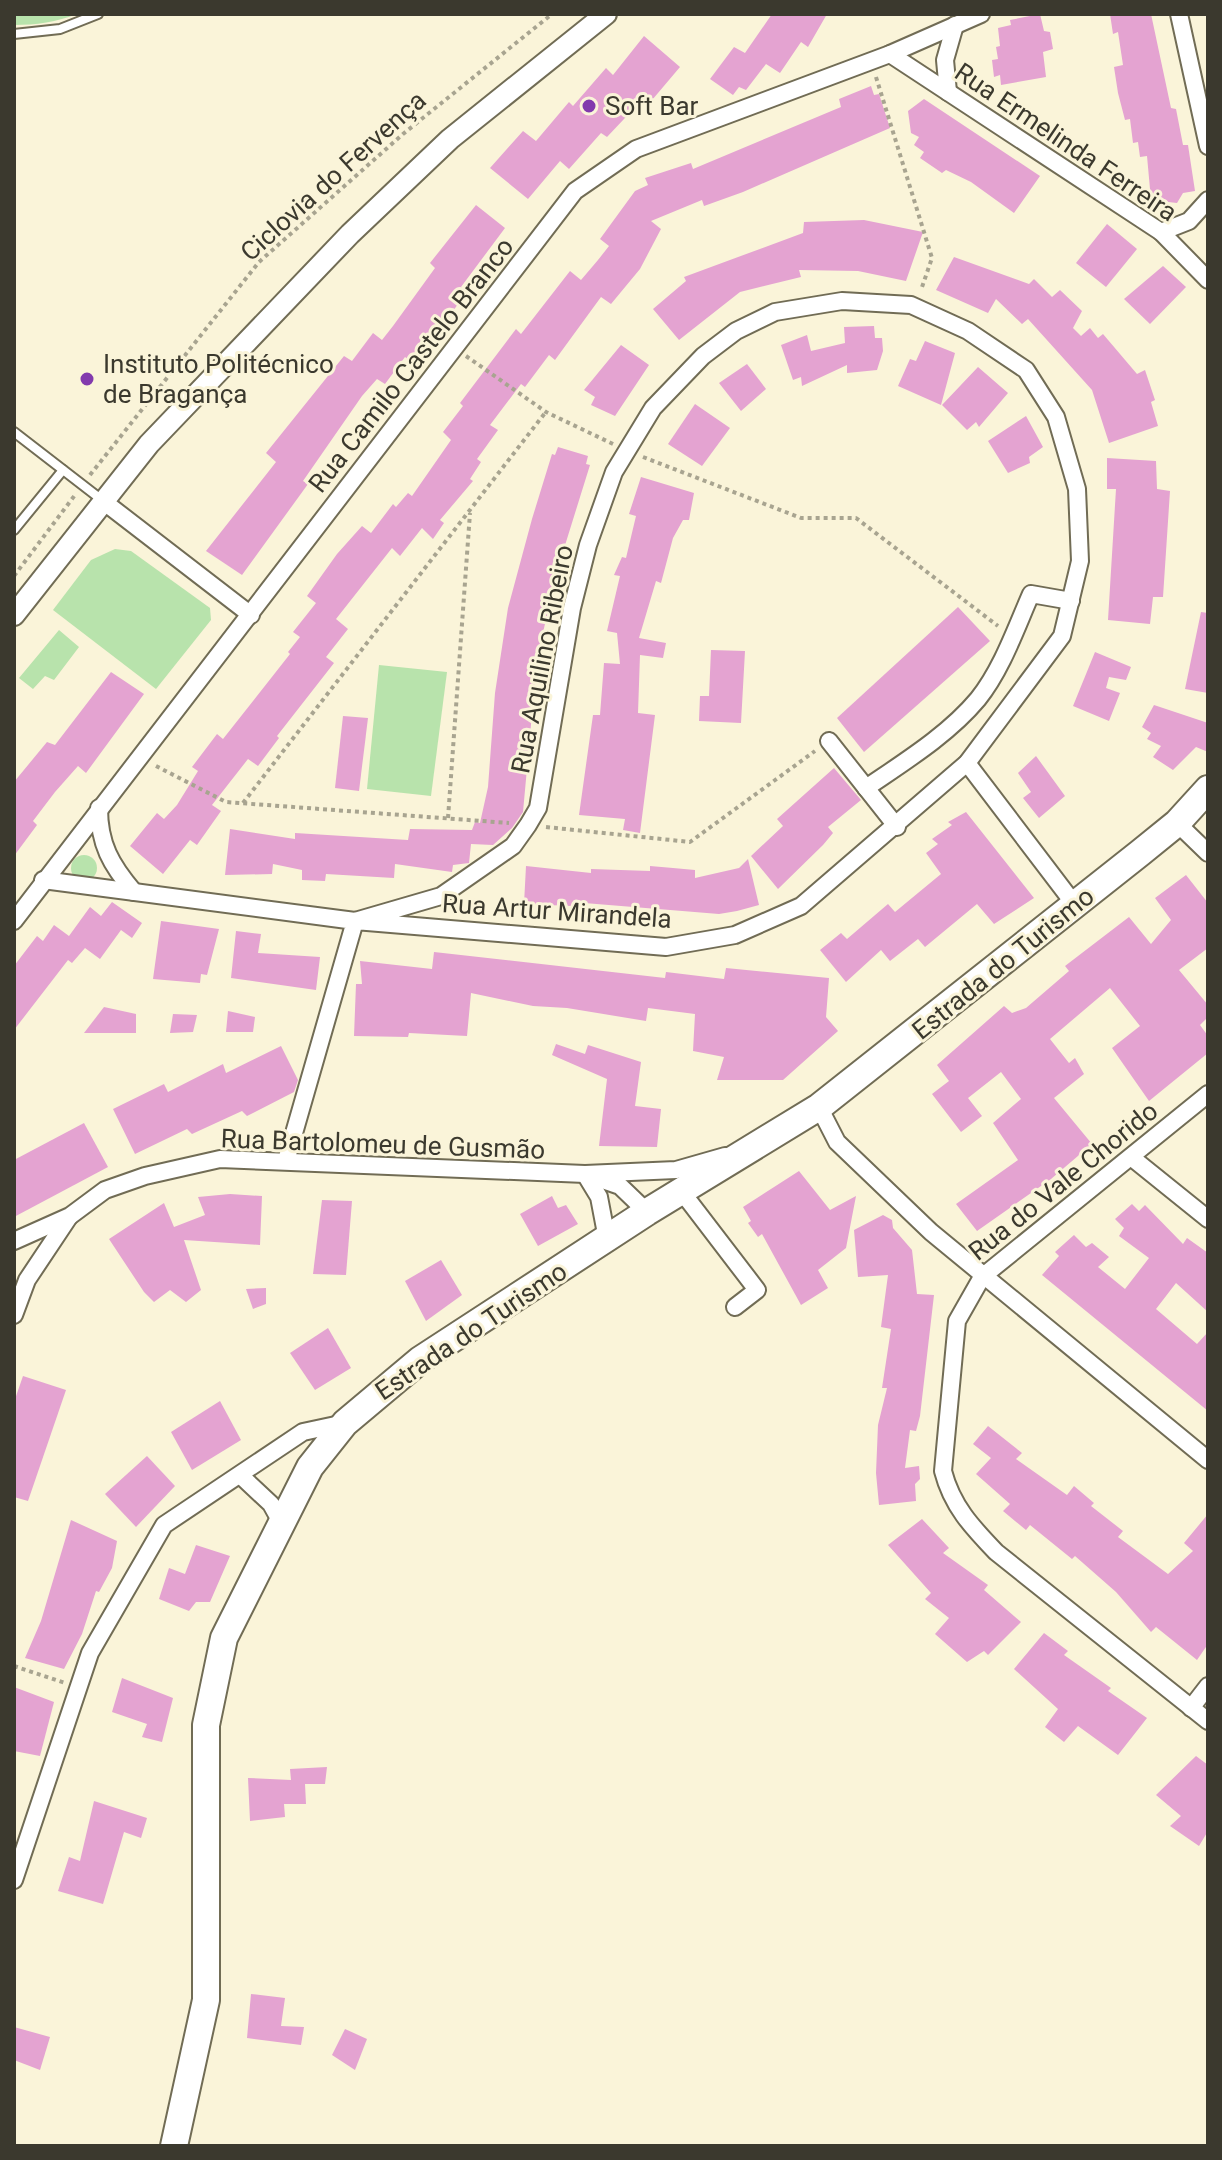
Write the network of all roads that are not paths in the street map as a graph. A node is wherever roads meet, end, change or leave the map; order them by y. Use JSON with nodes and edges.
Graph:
{"nodes":[{"id":1,"x":98,"y":14,"type":"edge"},
{"id":2,"x":606,"y":14,"type":"edge"},
{"id":3,"x":981,"y":14,"type":"edge"},
{"id":4,"x":1179,"y":14,"type":"edge"},
{"id":5,"x":955,"y":25,"type":"junction"},
{"id":6,"x":14,"y":34,"type":"edge"},
{"id":7,"x":890,"y":54,"type":"junction"},
{"id":8,"x":948,"y":92,"type":"junction"},
{"id":9,"x":1208,"y":146,"type":"edge"},
{"id":10,"x":1208,"y":200,"type":"edge"},
{"id":11,"x":1161,"y":232,"type":"junction"},
{"id":12,"x":1208,"y":280,"type":"edge"},
{"id":13,"x":14,"y":432,"type":"edge"},
{"id":14,"x":63,"y":470,"type":"junction"},
{"id":15,"x":103,"y":501,"type":"junction"},
{"id":16,"x":14,"y":530,"type":"edge"},
{"id":17,"x":1071,"y":601,"type":"junction"},
{"id":18,"x":14,"y":615,"type":"edge"},
{"id":19,"x":251,"y":615,"type":"junction"},
{"id":20,"x":829,"y":741,"type":"road end"},
{"id":21,"x":967,"y":763,"type":"junction"},
{"id":22,"x":866,"y":788,"type":"junction"},
{"id":23,"x":1208,"y":789,"type":"edge"},
{"id":24,"x":99,"y":808,"type":"junction"},
{"id":25,"x":1177,"y":823,"type":"junction"},
{"id":26,"x":897,"y":827,"type":"junction"},
{"id":27,"x":1208,"y":853,"type":"edge"},
{"id":28,"x":43,"y":880,"type":"junction"},
{"id":29,"x":134,"y":892,"type":"junction"},
{"id":30,"x":1075,"y":905,"type":"junction"},
{"id":31,"x":14,"y":921,"type":"edge"},
{"id":32,"x":355,"y":921,"type":"junction"},
{"id":33,"x":1208,"y":1094,"type":"edge"},
{"id":34,"x":819,"y":1107,"type":"junction"},
{"id":35,"x":746,"y":1150,"type":"junction"},
{"id":36,"x":1131,"y":1157,"type":"junction"},
{"id":37,"x":286,"y":1161,"type":"junction"},
{"id":38,"x":585,"y":1174,"type":"junction"},
{"id":39,"x":682,"y":1192,"type":"junction"},
{"id":40,"x":647,"y":1212,"type":"junction"},
{"id":41,"x":70,"y":1216,"type":"junction"},
{"id":42,"x":1208,"y":1219,"type":"edge"},
{"id":43,"x":607,"y":1239,"type":"junction"},
{"id":44,"x":14,"y":1241,"type":"edge"},
{"id":45,"x":982,"y":1277,"type":"junction"},
{"id":46,"x":735,"y":1307,"type":"dead end"},
{"id":47,"x":14,"y":1315,"type":"edge"},
{"id":48,"x":345,"y":1423,"type":"junction"},
{"id":49,"x":1208,"y":1460,"type":"edge"},
{"id":50,"x":240,"y":1475,"type":"junction"},
{"id":51,"x":281,"y":1522,"type":"junction"},
{"id":52,"x":1208,"y":1686,"type":"edge"},
{"id":53,"x":1191,"y":1708,"type":"junction"},
{"id":54,"x":1208,"y":1721,"type":"edge"},
{"id":55,"x":14,"y":1880,"type":"edge"},
{"id":56,"x":174,"y":2146,"type":"edge"}],
"edges":[{"from":1,"to":6,"type":"lane"},
{"from":2,"to":15,"type":"street"},
{"from":3,"to":5,"type":"street","name":"Rua Camilo Castelo Branco"},
{"from":4,"to":9,"type":"street"},
{"from":5,"to":7,"type":"street","name":"Rua Camilo Castelo Branco"},
{"from":5,"to":8,"type":"street"},
{"from":7,"to":8,"type":"street","name":"Rua Ermelinda Ferreira"},
{"from":7,"to":19,"type":"street","name":"Rua Camilo Castelo Branco"},
{"from":8,"to":11,"type":"street","name":"Rua Ermelinda Ferreira"},
{"from":10,"to":11,"type":"street"},
{"from":11,"to":12,"type":"street","name":"Rua Ermelinda Ferreira"},
{"from":13,"to":14,"type":"lane"},
{"from":14,"to":15,"type":"lane"},
{"from":14,"to":16,"type":"lane"},
{"from":15,"to":18,"type":"street"},
{"from":15,"to":19,"type":"street"},
{"from":17,"to":21,"type":"street","name":"Rua Aquilino Ribeiro"},
{"from":17,"to":22,"type":"street"},
{"from":17,"to":32,"type":"street","name":"Rua Aquilino Ribeiro"},
{"from":19,"to":24,"type":"street","name":"Rua Camilo Castelo Branco"},
{"from":20,"to":22,"type":"street"},
{"from":21,"to":26,"type":"street","name":"Rua Artur Mirandela"},
{"from":21,"to":30,"type":"street"},
{"from":22,"to":26,"type":"street"},
{"from":23,"to":25,"type":"main road","name":"Estrada do Turismo"},
{"from":24,"to":28,"type":"street","name":"Rua Camilo Castelo Branco"},
{"from":24,"to":29,"type":"street"},
{"from":25,"to":27,"type":"street"},
{"from":25,"to":30,"type":"main road","name":"Estrada do Turismo"},
{"from":26,"to":32,"type":"street","name":"Rua Artur Mirandela"},
{"from":28,"to":29,"type":"street","name":"Rua Artur Mirandela"},
{"from":28,"to":31,"type":"street","name":"Rua Camilo Castelo Branco"},
{"from":29,"to":32,"type":"street","name":"Rua Artur Mirandela"},
{"from":30,"to":34,"type":"main road","name":"Estrada do Turismo"},
{"from":32,"to":37,"type":"street"},
{"from":33,"to":36,"type":"street","name":"Rua do Vale Chorido"},
{"from":34,"to":35,"type":"main road","name":"Estrada do Turismo"},
{"from":34,"to":45,"type":"street"},
{"from":35,"to":38,"type":"street"},
{"from":35,"to":39,"type":"main road","name":"Estrada do Turismo"},
{"from":36,"to":42,"type":"street"},
{"from":36,"to":45,"type":"street","name":"Rua do Vale Chorido"},
{"from":37,"to":38,"type":"street","name":"Rua Bartolomeu de Gusmão"},
{"from":37,"to":41,"type":"street","name":"Rua Bartolomeu de Gusmão"},
{"from":38,"to":40,"type":"street","name":"Rua Bartolomeu de Gusmão"},
{"from":38,"to":43,"type":"street"},
{"from":39,"to":40,"type":"main road","name":"Estrada do Turismo"},
{"from":39,"to":46,"type":"street"},
{"from":40,"to":43,"type":"main road","name":"Estrada do Turismo"},
{"from":41,"to":44,"type":"street","name":"Rua Bartolomeu de Gusmão"},
{"from":41,"to":47,"type":"street","name":"Rua Bartolomeu de Gusmão"},
{"from":43,"to":48,"type":"main road","name":"Estrada do Turismo"},
{"from":45,"to":49,"type":"street"},
{"from":45,"to":53,"type":"street","name":"Rua do Vale Chorido"},
{"from":48,"to":50,"type":"street"},
{"from":48,"to":51,"type":"main road","name":"Estrada do Turismo"},
{"from":50,"to":51,"type":"street"},
{"from":50,"to":55,"type":"street"},
{"from":51,"to":56,"type":"main road","name":"Estrada do Turismo"},
{"from":52,"to":53,"type":"street"},
{"from":53,"to":54,"type":"street","name":"Rua do Vale Chorido"}]}
